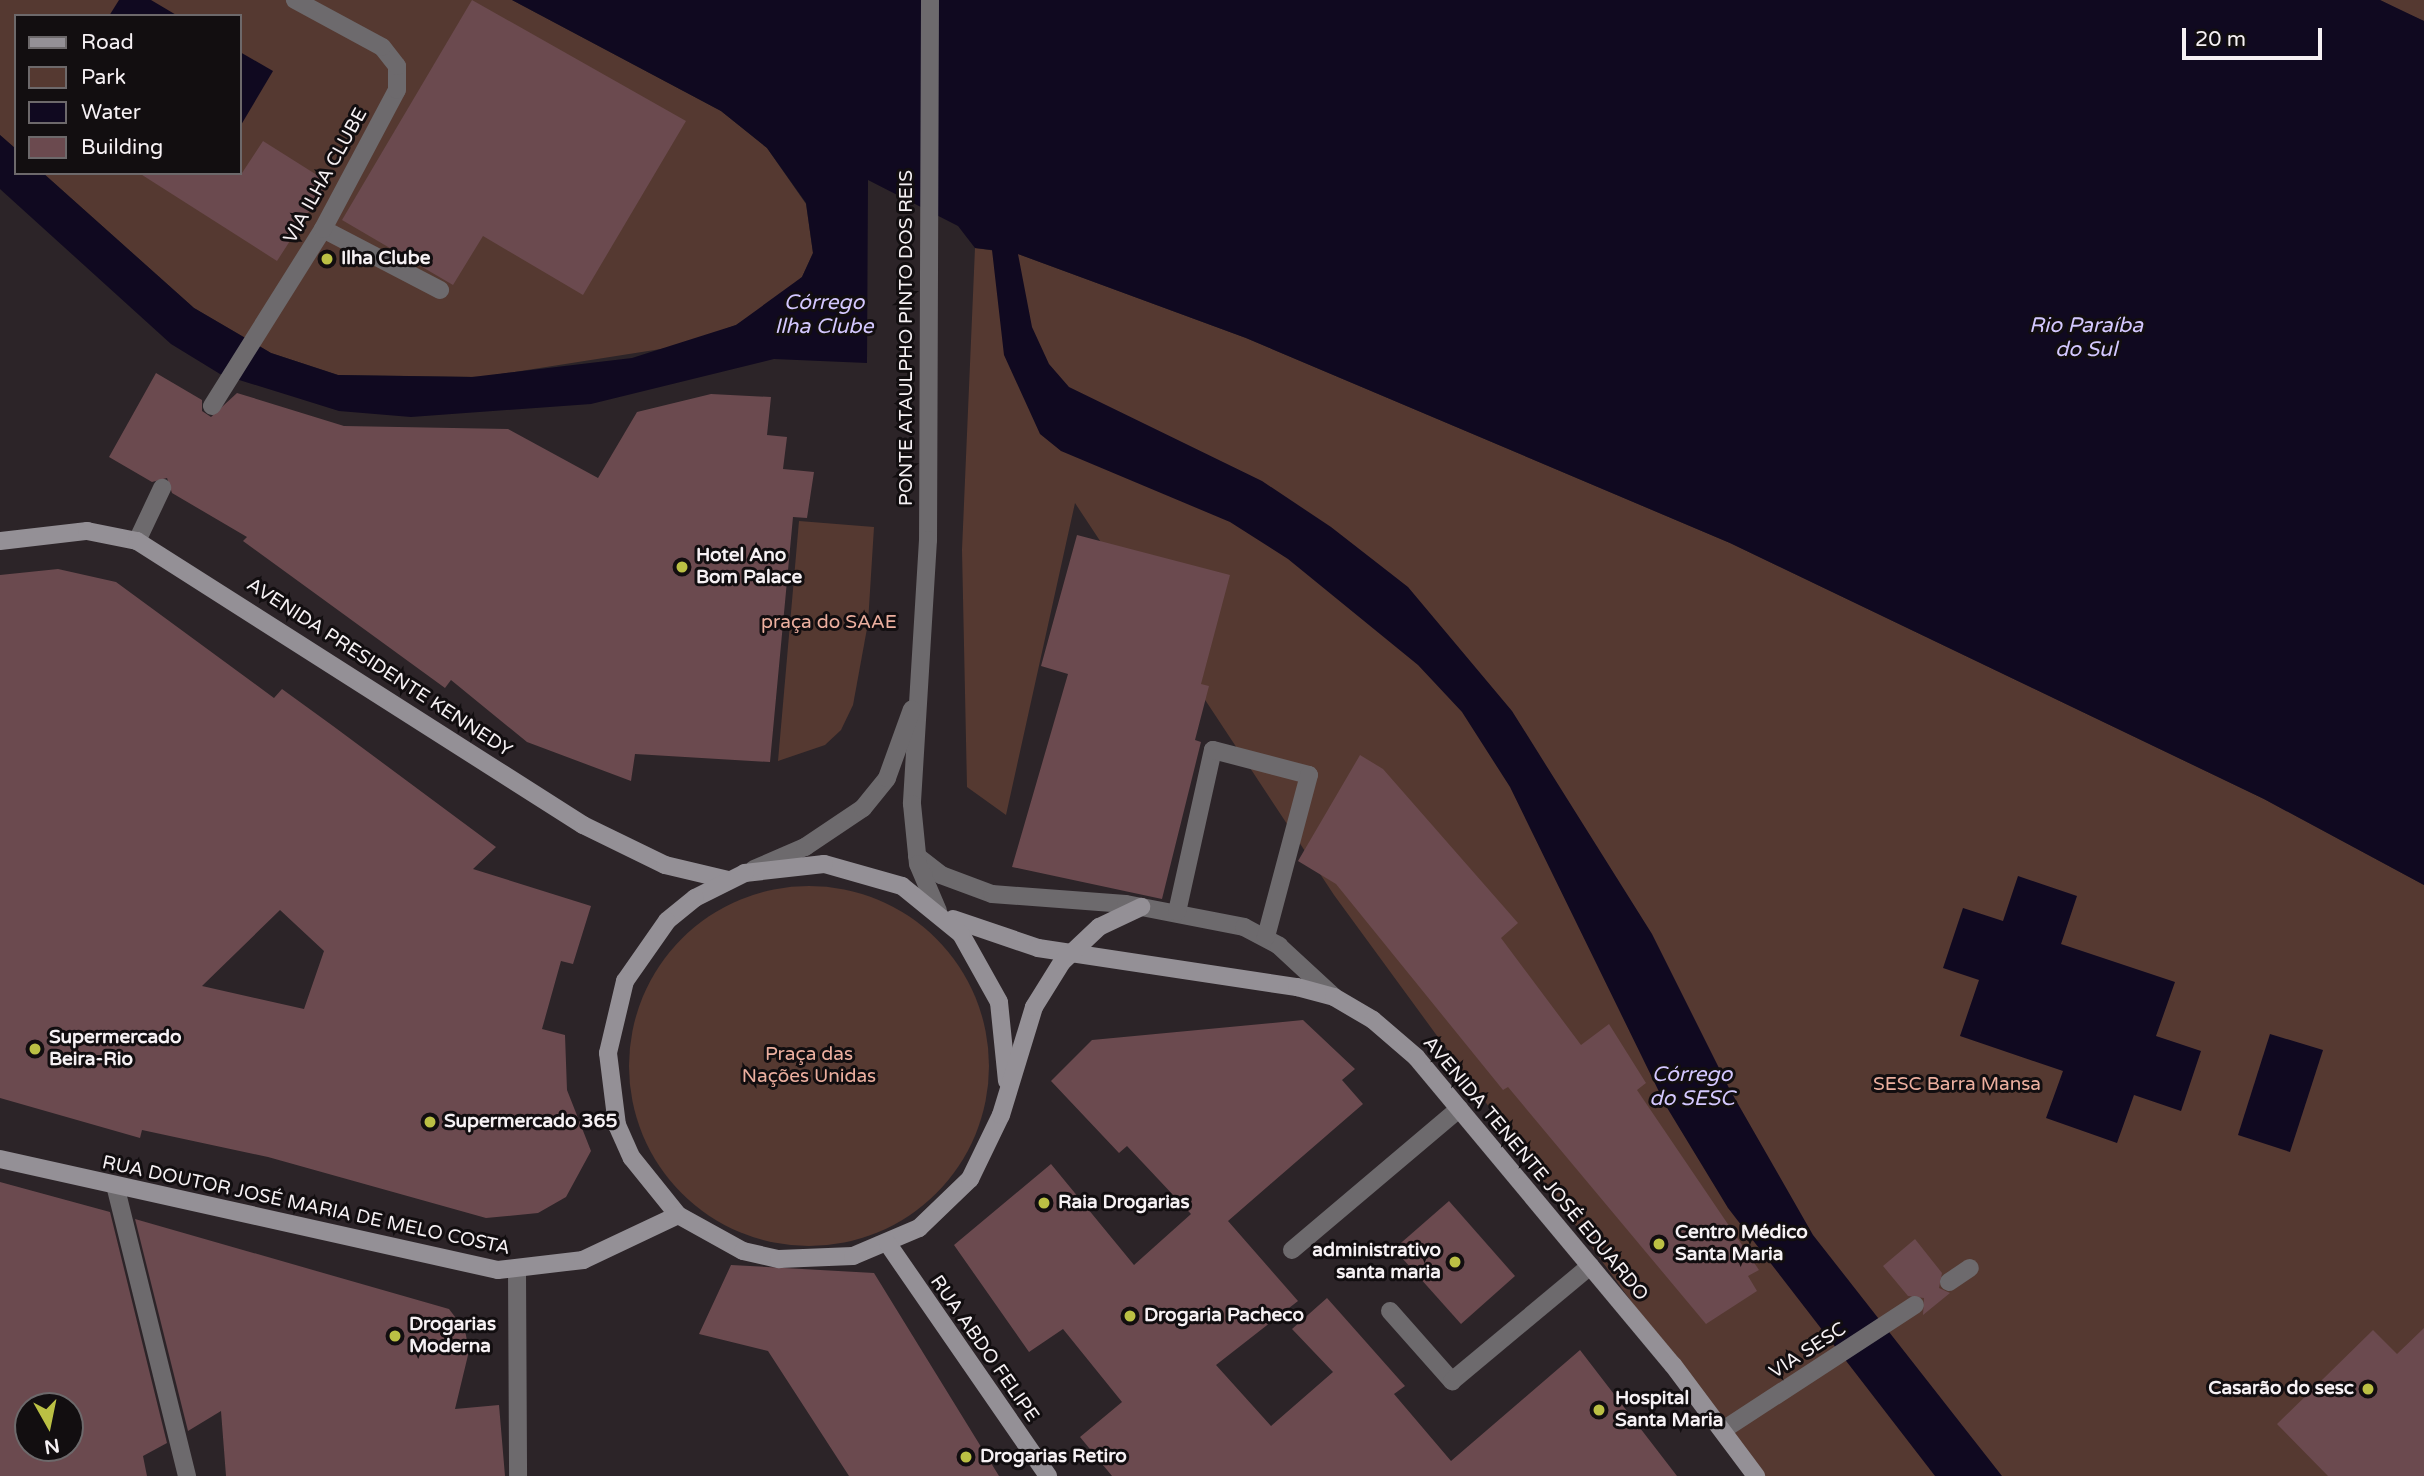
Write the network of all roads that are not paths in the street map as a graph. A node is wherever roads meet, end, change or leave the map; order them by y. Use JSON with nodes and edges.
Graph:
{"nodes":[{"id":1,"x":295,"y":0,"type":"edge"},
{"id":2,"x":930,"y":0,"type":"edge"},
{"id":3,"x":323,"y":229,"type":"junction"},
{"id":4,"x":440,"y":290,"type":"dead end"},
{"id":5,"x":212,"y":405,"type":"dead end"},
{"id":6,"x":162,"y":488,"type":"dead end"},
{"id":7,"x":0,"y":541,"type":"edge"},
{"id":8,"x":137,"y":541,"type":"junction"},
{"id":9,"x":921,"y":675,"type":"junction"},
{"id":10,"x":917,"y":856,"type":"junction"},
{"id":11,"x":745,"y":873,"type":"junction"},
{"id":12,"x":727,"y":880,"type":"junction"},
{"id":13,"x":1141,"y":907,"type":"junction"},
{"id":14,"x":938,"y":911,"type":"junction"},
{"id":15,"x":1177,"y":912,"type":"junction"},
{"id":16,"x":1266,"y":937,"type":"junction"},
{"id":17,"x":1068,"y":954,"type":"junction"},
{"id":18,"x":1334,"y":997,"type":"junction"},
{"id":19,"x":1007,"y":1081,"type":"junction"},
{"id":20,"x":1459,"y":1109,"type":"junction"},
{"id":21,"x":0,"y":1159,"type":"edge"},
{"id":22,"x":116,"y":1189,"type":"junction"},
{"id":23,"x":678,"y":1215,"type":"junction"},
{"id":24,"x":888,"y":1244,"type":"junction"},
{"id":25,"x":1292,"y":1250,"type":"dead end"},
{"id":26,"x":1590,"y":1266,"type":"junction"},
{"id":27,"x":1970,"y":1268,"type":"dead end"},
{"id":28,"x":517,"y":1271,"type":"junction"},
{"id":29,"x":1950,"y":1282,"type":"dead end"},
{"id":30,"x":1915,"y":1306,"type":"dead end"},
{"id":31,"x":1390,"y":1311,"type":"dead end"},
{"id":32,"x":1723,"y":1430,"type":"junction"},
{"id":33,"x":187,"y":1476,"type":"edge"},
{"id":34,"x":518,"y":1476,"type":"edge"},
{"id":35,"x":1048,"y":1476,"type":"edge"},
{"id":36,"x":1756,"y":1476,"type":"edge"}],
"edges":[{"from":1,"to":3,"type":"street","name":"VIA ILHA CLUBE"},
{"from":2,"to":9,"type":"street","name":"PONTE ATAULPHO PINTO DOS REIS"},
{"from":3,"to":4,"type":"street"},
{"from":3,"to":5,"type":"street","name":"VIA ILHA CLUBE"},
{"from":6,"to":8,"type":"street"},
{"from":7,"to":8,"type":"main road","name":"AVENIDA PRESIDENTE KENNEDY"},
{"from":8,"to":12,"type":"main road","name":"AVENIDA PRESIDENTE KENNEDY"},
{"from":9,"to":10,"type":"street"},
{"from":9,"to":11,"type":"street"},
{"from":10,"to":13,"type":"street"},
{"from":10,"to":14,"type":"street"},
{"from":11,"to":12,"type":"main road"},
{"from":11,"to":14,"type":"main road"},
{"from":12,"to":23,"type":"main road"},
{"from":13,"to":15,"type":"street"},
{"from":13,"to":17,"type":"main road"},
{"from":14,"to":17,"type":"main road","name":"AVENIDA TENENTE JOSÉ EDUARDO"},
{"from":14,"to":19,"type":"main road"},
{"from":15,"to":16,"type":"street"},
{"from":15,"to":16,"type":"street"},
{"from":16,"to":18,"type":"street"},
{"from":17,"to":18,"type":"main road","name":"AVENIDA TENENTE JOSÉ EDUARDO"},
{"from":17,"to":19,"type":"main road"},
{"from":18,"to":20,"type":"main road","name":"AVENIDA TENENTE JOSÉ EDUARDO"},
{"from":19,"to":24,"type":"main road"},
{"from":20,"to":25,"type":"street"},
{"from":20,"to":26,"type":"main road","name":"AVENIDA TENENTE JOSÉ EDUARDO"},
{"from":21,"to":22,"type":"main road","name":"RUA DOUTOR JOSÉ MARIA DE MELO COSTA"},
{"from":22,"to":28,"type":"main road","name":"RUA DOUTOR JOSÉ MARIA DE MELO COSTA"},
{"from":22,"to":33,"type":"street"},
{"from":23,"to":24,"type":"main road"},
{"from":23,"to":28,"type":"main road","name":"RUA DOUTOR JOSÉ MARIA DE MELO COSTA"},
{"from":24,"to":35,"type":"main road","name":"RUA ABDO FELIPE"},
{"from":26,"to":31,"type":"street"},
{"from":26,"to":32,"type":"main road","name":"AVENIDA TENENTE JOSÉ EDUARDO"},
{"from":27,"to":29,"type":"street"},
{"from":28,"to":34,"type":"street"},
{"from":30,"to":32,"type":"street","name":"VIA SESC"},
{"from":32,"to":36,"type":"main road","name":"AVENIDA TENENTE JOSÉ EDUARDO"}]}
